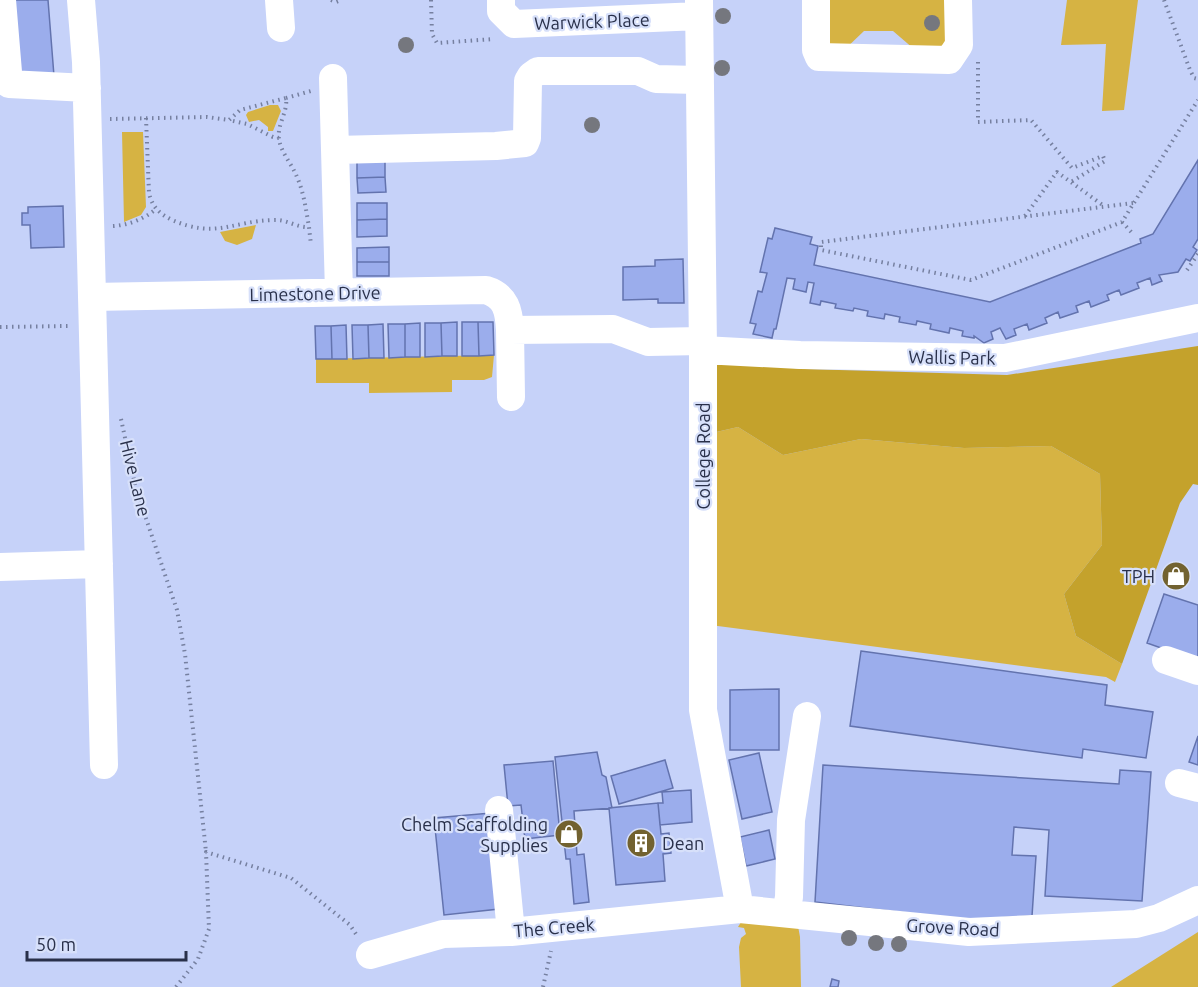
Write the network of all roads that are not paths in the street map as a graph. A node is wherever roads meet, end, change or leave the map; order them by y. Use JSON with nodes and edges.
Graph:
{"nodes":[{"id":1,"x":2,"y":0,"type":"edge"},
{"id":2,"x":81,"y":0,"type":"edge"},
{"id":3,"x":279,"y":0,"type":"edge"},
{"id":4,"x":816,"y":0,"type":"edge"},
{"id":5,"x":958,"y":0,"type":"edge"},
{"id":6,"x":699,"y":8,"type":"edge"},
{"id":7,"x":508,"y":12,"type":"edge"},
{"id":8,"x":281,"y":28,"type":"dead end"},
{"id":9,"x":333,"y":78,"type":"dead end"},
{"id":10,"x":699,"y":80,"type":"junction"},
{"id":11,"x":87,"y":88,"type":"junction"},
{"id":12,"x":336,"y":150,"type":"junction"},
{"id":13,"x":339,"y":292,"type":"junction"},
{"id":14,"x":92,"y":297,"type":"junction"},
{"id":15,"x":1198,"y":318,"type":"edge"},
{"id":16,"x":510,"y":330,"type":"junction"},
{"id":17,"x":703,"y":346,"type":"junction"},
{"id":18,"x":511,"y":397,"type":"dead end"},
{"id":19,"x":99,"y":564,"type":"junction"},
{"id":20,"x":0,"y":567,"type":"edge"},
{"id":21,"x":1166,"y":660,"type":"dead end"},
{"id":22,"x":1198,"y":671,"type":"edge"},
{"id":23,"x":807,"y":716,"type":"dead end"},
{"id":24,"x":104,"y":765,"type":"dead end"},
{"id":25,"x":499,"y":810,"type":"dead end"},
{"id":26,"x":1198,"y":900,"type":"edge"},
{"id":27,"x":740,"y":909,"type":"junction"},
{"id":28,"x":786,"y":913,"type":"junction"},
{"id":29,"x":511,"y":932,"type":"junction"},
{"id":30,"x":369,"y":955,"type":"road end"}],
"edges":[{"from":1,"to":11,"type":"street"},
{"from":2,"to":11,"type":"street","name":"Hive Lane"},
{"from":3,"to":8,"type":"street"},
{"from":4,"to":5,"type":"street"},
{"from":6,"to":7,"type":"street","name":"Warwick Place"},
{"from":6,"to":10,"type":"street","name":"College Road"},
{"from":9,"to":12,"type":"street"},
{"from":10,"to":12,"type":"street"},
{"from":10,"to":17,"type":"street","name":"College Road"},
{"from":11,"to":14,"type":"street","name":"Hive Lane"},
{"from":12,"to":13,"type":"street"},
{"from":13,"to":14,"type":"street","name":"Limestone Drive"},
{"from":13,"to":16,"type":"street","name":"Limestone Drive"},
{"from":14,"to":19,"type":"street","name":"Hive Lane"},
{"from":15,"to":17,"type":"street","name":"Wallis Park"},
{"from":16,"to":17,"type":"street","name":"Wallis Park"},
{"from":16,"to":18,"type":"street","name":"Limestone Drive"},
{"from":17,"to":27,"type":"street","name":"College Road"},
{"from":19,"to":20,"type":"street"},
{"from":19,"to":24,"type":"street","name":"Hive Lane"},
{"from":21,"to":22,"type":"street"},
{"from":23,"to":28,"type":"street"},
{"from":25,"to":29,"type":"street"},
{"from":26,"to":28,"type":"street","name":"Grove Road"},
{"from":27,"to":28,"type":"street","name":"Grove Road"},
{"from":27,"to":29,"type":"street","name":"The Creek"},
{"from":29,"to":30,"type":"street","name":"The Creek"}]}
